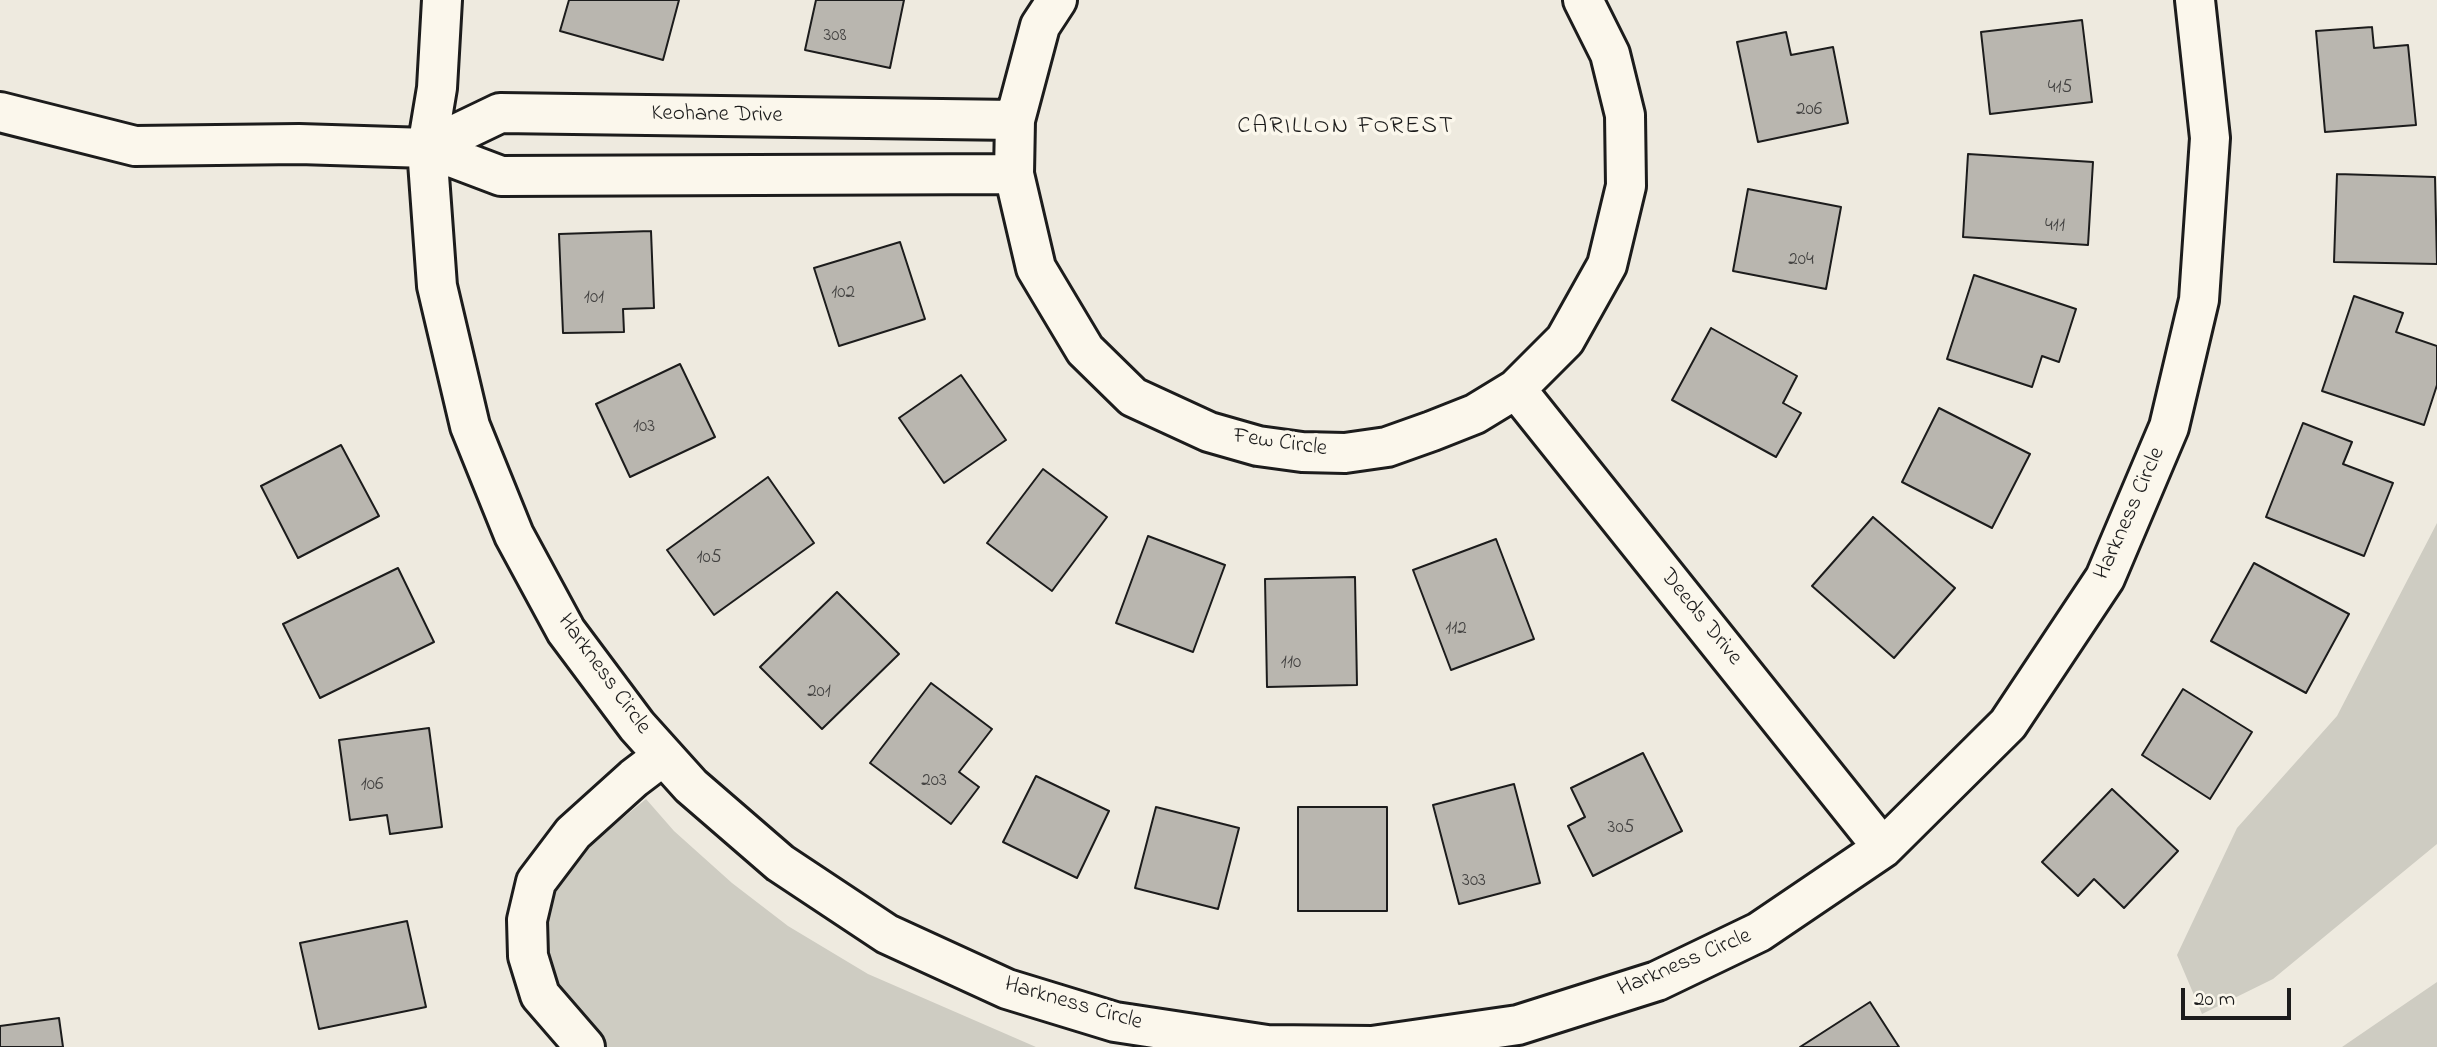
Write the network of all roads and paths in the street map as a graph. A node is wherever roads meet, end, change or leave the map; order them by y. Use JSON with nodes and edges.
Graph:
{"nodes":[{"id":1,"x":442,"y":0,"type":"edge"},
{"id":2,"x":1057,"y":0,"type":"edge"},
{"id":3,"x":1583,"y":0,"type":"edge"},
{"id":4,"x":2194,"y":0,"type":"edge"},
{"id":5,"x":0,"y":112,"type":"edge"},
{"id":6,"x":1015,"y":120,"type":"junction"},
{"id":7,"x":427,"y":148,"type":"junction"},
{"id":8,"x":1014,"y":174,"type":"junction"},
{"id":9,"x":1516,"y":389,"type":"junction"},
{"id":10,"x":663,"y":756,"type":"junction"},
{"id":11,"x":1884,"y":848,"type":"junction"},
{"id":12,"x":1279,"y":1046,"type":"edge"},
{"id":13,"x":584,"y":1047,"type":"edge"}],
"edges":[{"from":1,"to":7,"type":"street","name":"Harkness Circle"},
{"from":2,"to":6,"type":"street","name":"Few Circle"},
{"from":3,"to":9,"type":"street","name":"Few Circle"},
{"from":4,"to":11,"type":"street","name":"Harkness Circle"},
{"from":5,"to":7,"type":"street","name":"Keohane Drive"},
{"from":6,"to":7,"type":"street","name":"Keohane Drive"},
{"from":6,"to":8,"type":"street","name":"Few Circle"},
{"from":7,"to":8,"type":"street","name":"Keohane Drive"},
{"from":7,"to":10,"type":"street","name":"Harkness Circle"},
{"from":8,"to":9,"type":"street","name":"Few Circle"},
{"from":9,"to":11,"type":"street","name":"Deeds Drive"},
{"from":10,"to":12,"type":"street","name":"Harkness Circle"},
{"from":10,"to":13,"type":"street"},
{"from":11,"to":12,"type":"street","name":"Harkness Circle"}]}
